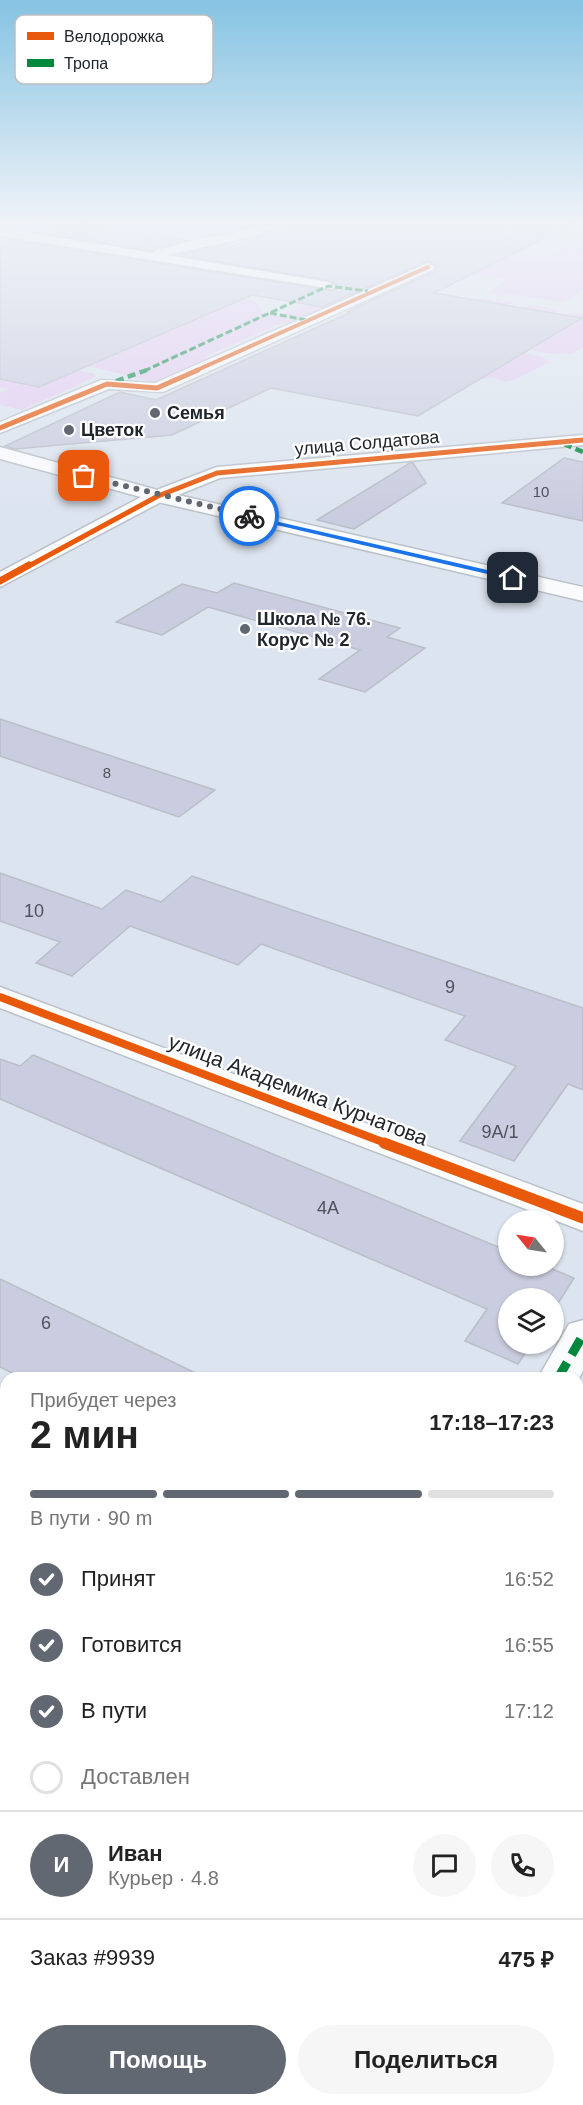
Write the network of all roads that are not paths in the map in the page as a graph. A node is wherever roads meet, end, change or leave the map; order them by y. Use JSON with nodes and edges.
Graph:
{"nodes":[{"id":1,"x":315,"y":317,"type":"edge"},
{"id":2,"x":0,"y":428,"type":"edge"},
{"id":3,"x":583,"y":440,"type":"edge"},
{"id":4,"x":0,"y":453,"type":"edge"},
{"id":5,"x":158,"y":496,"type":"junction"},
{"id":6,"x":0,"y":581,"type":"edge"},
{"id":7,"x":583,"y":594,"type":"edge"},
{"id":8,"x":0,"y":996,"type":"edge"},
{"id":9,"x":583,"y":1218,"type":"edge"},
{"id":10,"x":583,"y":1335,"type":"edge"},
{"id":11,"x":561,"y":1372,"type":"edge"}],
"edges":[{"from":1,"to":2,"type":"street"},
{"from":3,"to":5,"type":"street","name":"улица Солдатова"},
{"from":4,"to":5,"type":"street"},
{"from":5,"to":6,"type":"street","name":"улица Солдатова"},
{"from":5,"to":7,"type":"street"},
{"from":8,"to":9,"type":"street","name":"улица Академика Курчатова"},
{"from":10,"to":11,"type":"street"}]}
